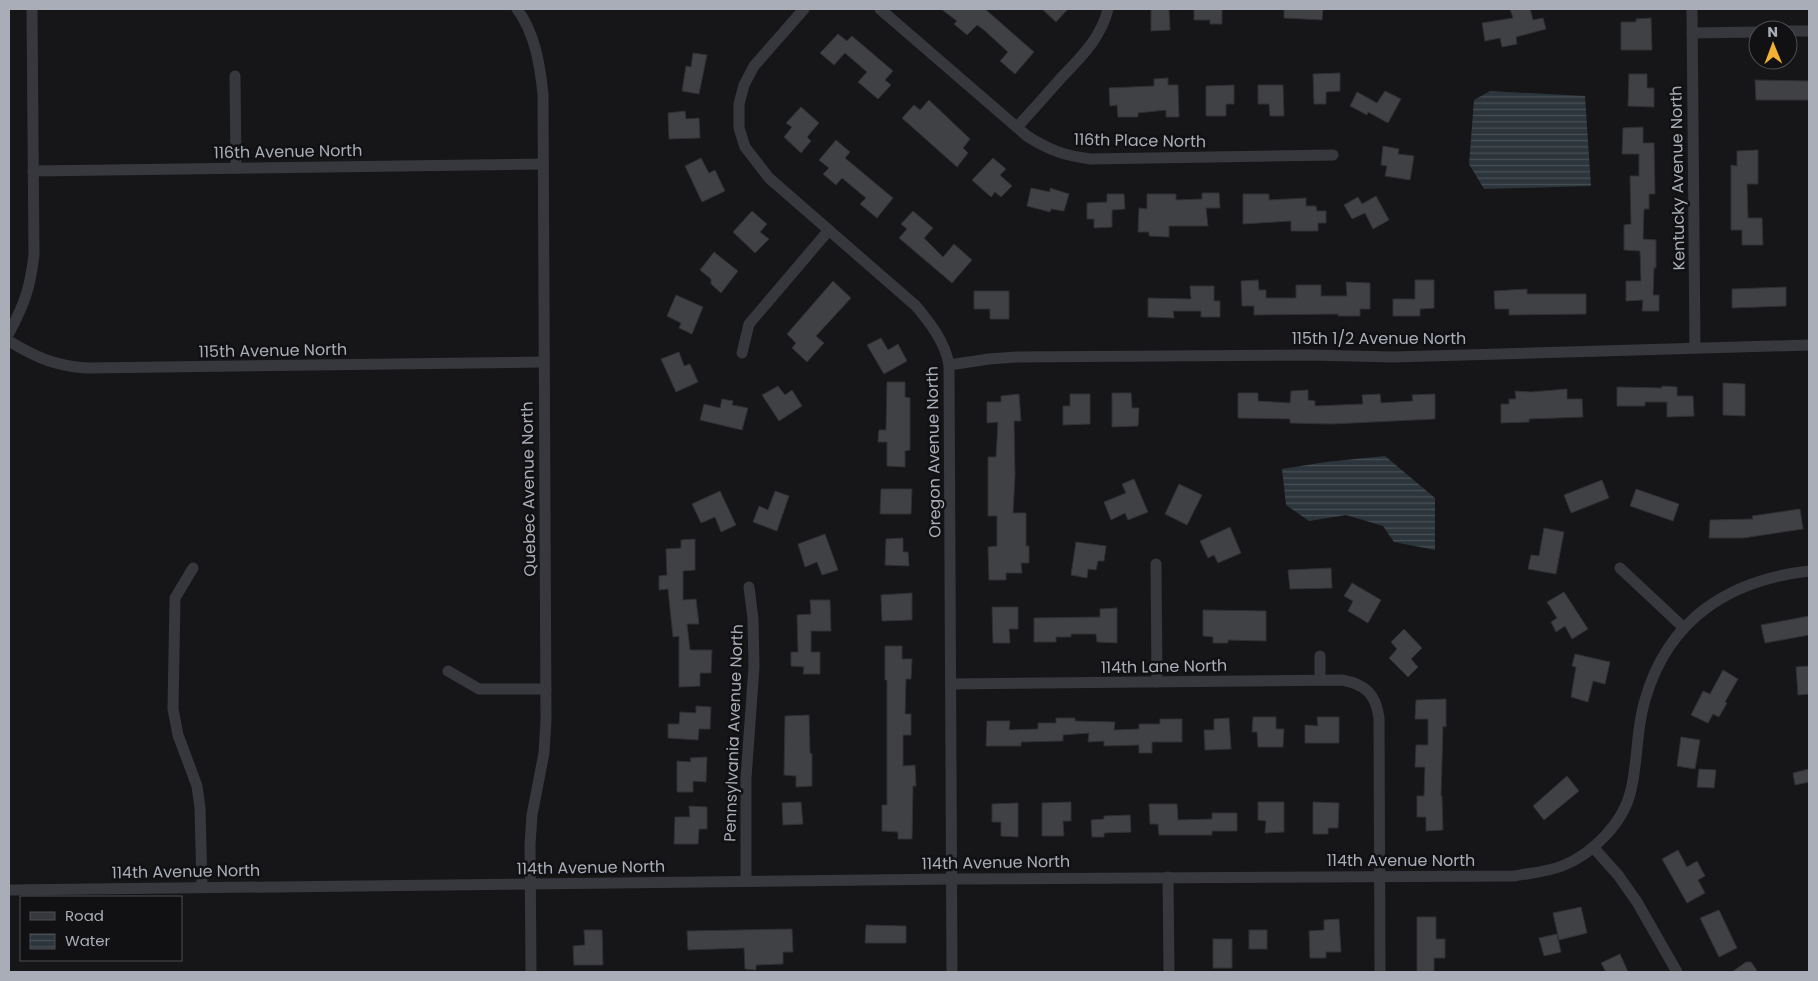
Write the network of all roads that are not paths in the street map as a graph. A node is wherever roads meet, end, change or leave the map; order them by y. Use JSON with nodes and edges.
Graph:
{"nodes":[{"id":1,"x":32,"y":9,"type":"edge"},
{"id":2,"x":517,"y":9,"type":"edge"},
{"id":3,"x":804,"y":9,"type":"edge"},
{"id":4,"x":880,"y":9,"type":"edge"},
{"id":5,"x":1108,"y":9,"type":"edge"},
{"id":6,"x":1692,"y":9,"type":"edge"},
{"id":7,"x":1748,"y":32,"type":"edge"},
{"id":8,"x":1692,"y":33,"type":"junction"},
{"id":9,"x":236,"y":76,"type":"dead end"},
{"id":10,"x":1017,"y":127,"type":"junction"},
{"id":11,"x":1333,"y":155,"type":"dead end"},
{"id":12,"x":543,"y":164,"type":"junction"},
{"id":13,"x":236,"y":168,"type":"junction"},
{"id":14,"x":33,"y":171,"type":"junction"},
{"id":15,"x":829,"y":230,"type":"junction"},
{"id":16,"x":9,"y":333,"type":"edge"},
{"id":17,"x":9,"y":341,"type":"edge"},
{"id":18,"x":1809,"y":345,"type":"edge"},
{"id":19,"x":1695,"y":348,"type":"junction"},
{"id":20,"x":742,"y":353,"type":"dead end"},
{"id":21,"x":544,"y":362,"type":"junction"},
{"id":22,"x":949,"y":365,"type":"junction"},
{"id":23,"x":1156,"y":564,"type":"dead end"},
{"id":24,"x":192,"y":568,"type":"dead end"},
{"id":25,"x":1620,"y":568,"type":"dead end"},
{"id":26,"x":1809,"y":571,"type":"edge"},
{"id":27,"x":749,"y":587,"type":"dead end"},
{"id":28,"x":1684,"y":628,"type":"junction"},
{"id":29,"x":1320,"y":656,"type":"dead end"},
{"id":30,"x":448,"y":671,"type":"dead end"},
{"id":31,"x":1320,"y":680,"type":"junction"},
{"id":32,"x":1157,"y":682,"type":"junction"},
{"id":33,"x":951,"y":684,"type":"junction"},
{"id":34,"x":546,"y":689,"type":"junction"},
{"id":35,"x":1593,"y":847,"type":"junction"},
{"id":36,"x":1379,"y":876,"type":"junction"},
{"id":37,"x":1168,"y":877,"type":"junction"},
{"id":38,"x":952,"y":879,"type":"junction"},
{"id":39,"x":746,"y":881,"type":"junction"},
{"id":40,"x":531,"y":884,"type":"junction"},
{"id":41,"x":202,"y":887,"type":"junction"},
{"id":42,"x":9,"y":890,"type":"edge"},
{"id":43,"x":531,"y":972,"type":"edge"},
{"id":44,"x":952,"y":972,"type":"edge"},
{"id":45,"x":1169,"y":972,"type":"edge"},
{"id":46,"x":1380,"y":972,"type":"edge"},
{"id":47,"x":1677,"y":972,"type":"edge"}],
"edges":[{"from":1,"to":14,"type":"street"},
{"from":2,"to":12,"type":"street","name":"Quebec Avenue North"},
{"from":3,"to":15,"type":"street","name":"Oregon Avenue North"},
{"from":4,"to":10,"type":"street","name":"116th Place North"},
{"from":5,"to":10,"type":"street"},
{"from":6,"to":8,"type":"street","name":"Kentucky Avenue North"},
{"from":7,"to":8,"type":"street"},
{"from":8,"to":19,"type":"street","name":"Kentucky Avenue North"},
{"from":9,"to":13,"type":"street"},
{"from":10,"to":11,"type":"street","name":"116th Place North"},
{"from":12,"to":13,"type":"street","name":"116th Avenue North"},
{"from":12,"to":21,"type":"street","name":"Quebec Avenue North"},
{"from":13,"to":14,"type":"street","name":"116th Avenue North"},
{"from":14,"to":16,"type":"street"},
{"from":15,"to":20,"type":"street"},
{"from":15,"to":22,"type":"street","name":"Oregon Avenue North"},
{"from":17,"to":21,"type":"street","name":"115th Avenue North"},
{"from":18,"to":19,"type":"street","name":"115th 1/2 Avenue North"},
{"from":19,"to":22,"type":"street","name":"115th 1/2 Avenue North"},
{"from":21,"to":34,"type":"street","name":"Quebec Avenue North"},
{"from":22,"to":33,"type":"street","name":"Oregon Avenue North"},
{"from":23,"to":32,"type":"street"},
{"from":24,"to":41,"type":"street"},
{"from":25,"to":28,"type":"street"},
{"from":26,"to":28,"type":"street","name":"114th Avenue North"},
{"from":27,"to":39,"type":"street","name":"Pennsylvania Avenue North"},
{"from":28,"to":35,"type":"street","name":"114th Avenue North"},
{"from":29,"to":31,"type":"street"},
{"from":30,"to":34,"type":"street"},
{"from":31,"to":32,"type":"street","name":"114th Lane North"},
{"from":31,"to":36,"type":"street","name":"114th Lane North"},
{"from":32,"to":33,"type":"street","name":"114th Lane North"},
{"from":33,"to":38,"type":"street","name":"Oregon Avenue North"},
{"from":34,"to":40,"type":"street","name":"Quebec Avenue North"},
{"from":35,"to":36,"type":"street","name":"114th Avenue North"},
{"from":35,"to":47,"type":"street"},
{"from":36,"to":37,"type":"street","name":"114th Avenue North"},
{"from":36,"to":46,"type":"street"},
{"from":37,"to":38,"type":"street","name":"114th Avenue North"},
{"from":37,"to":45,"type":"street"},
{"from":38,"to":39,"type":"street","name":"114th Avenue North"},
{"from":38,"to":44,"type":"street","name":"Oregon Avenue North"},
{"from":39,"to":40,"type":"street","name":"114th Avenue North"},
{"from":40,"to":41,"type":"street","name":"114th Avenue North"},
{"from":40,"to":43,"type":"street","name":"Quebec Avenue North"},
{"from":41,"to":42,"type":"street","name":"114th Avenue North"}]}
